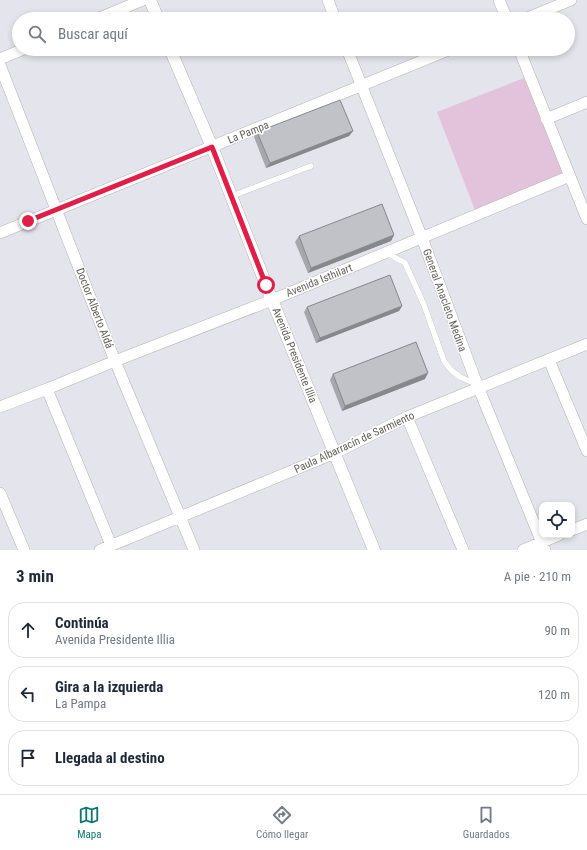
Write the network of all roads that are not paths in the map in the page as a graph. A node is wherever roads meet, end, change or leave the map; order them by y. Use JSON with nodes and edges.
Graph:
{"nodes":[{"id":1,"x":143,"y":0,"type":"edge"},
{"id":2,"x":150,"y":0,"type":"edge"},
{"id":3,"x":328,"y":0,"type":"edge"},
{"id":4,"x":499,"y":0,"type":"edge"},
{"id":5,"x":571,"y":0,"type":"edge"},
{"id":6,"x":114,"y":12,"type":"edge"},
{"id":7,"x":155,"y":12,"type":"edge"},
{"id":8,"x":332,"y":12,"type":"edge"},
{"id":9,"x":504,"y":12,"type":"edge"},
{"id":10,"x":542,"y":12,"type":"edge"},
{"id":11,"x":12,"y":54,"type":"edge"},
{"id":12,"x":173,"y":56,"type":"edge"},
{"id":13,"x":350,"y":56,"type":"edge"},
{"id":14,"x":434,"y":56,"type":"edge"},
{"id":15,"x":522,"y":56,"type":"edge"},
{"id":16,"x":0,"y":59,"type":"edge"},
{"id":17,"x":0,"y":65,"type":"edge"},
{"id":18,"x":362,"y":85,"type":"junction"},
{"id":19,"x":587,"y":102,"type":"edge"},
{"id":20,"x":546,"y":119,"type":"junction"},
{"id":21,"x":212,"y":147,"type":"junction"},
{"id":22,"x":311,"y":166,"type":"dead end"},
{"id":23,"x":570,"y":176,"type":"junction"},
{"id":24,"x":231,"y":196,"type":"junction"},
{"id":25,"x":57,"y":210,"type":"junction"},
{"id":26,"x":587,"y":219,"type":"edge"},
{"id":27,"x":0,"y":233,"type":"edge"},
{"id":28,"x":422,"y":238,"type":"junction"},
{"id":29,"x":386,"y":253,"type":"junction"},
{"id":30,"x":272,"y":300,"type":"junction"},
{"id":31,"x":587,"y":344,"type":"edge"},
{"id":32,"x":550,"y":360,"type":"junction"},
{"id":33,"x":115,"y":361,"type":"junction"},
{"id":34,"x":478,"y":386,"type":"junction"},
{"id":35,"x":48,"y":389,"type":"junction"},
{"id":36,"x":0,"y":407,"type":"edge"},
{"id":37,"x":407,"y":417,"type":"junction"},
{"id":38,"x":587,"y":451,"type":"edge"},
{"id":39,"x":335,"y":453,"type":"junction"},
{"id":40,"x":0,"y":493,"type":"edge"},
{"id":41,"x":180,"y":517,"type":"junction"},
{"id":42,"x":587,"y":524,"type":"edge"},
{"id":43,"x":575,"y":529,"type":"edge"},
{"id":44,"x":555,"y":538,"type":"edge"},
{"id":45,"x":111,"y":546,"type":"junction"},
{"id":46,"x":544,"y":546,"type":"edge"},
{"id":47,"x":24,"y":550,"type":"edge"},
{"id":48,"x":100,"y":550,"type":"edge"},
{"id":49,"x":194,"y":550,"type":"edge"},
{"id":50,"x":374,"y":550,"type":"edge"},
{"id":51,"x":463,"y":550,"type":"edge"},
{"id":52,"x":523,"y":550,"type":"edge"}],
"edges":[{"from":1,"to":6,"type":"street"},
{"from":2,"to":7,"type":"main road"},
{"from":3,"to":8,"type":"street"},
{"from":4,"to":9,"type":"street"},
{"from":5,"to":10,"type":"street"},
{"from":11,"to":16,"type":"street"},
{"from":12,"to":21,"type":"main road","name":"Avenida Presidente Illia"},
{"from":13,"to":18,"type":"street","name":"General Anacleto Medina"},
{"from":14,"to":18,"type":"street","name":"La Pampa"},
{"from":15,"to":20,"type":"street"},
{"from":17,"to":25,"type":"street","name":"Doctor Alberto Aldá"},
{"from":18,"to":21,"type":"street","name":"La Pampa"},
{"from":18,"to":28,"type":"street","name":"General Anacleto Medina"},
{"from":19,"to":20,"type":"street"},
{"from":20,"to":23,"type":"street"},
{"from":21,"to":24,"type":"main road","name":"Avenida Presidente Illia"},
{"from":21,"to":25,"type":"street","name":"La Pampa"},
{"from":22,"to":24,"type":"lane"},
{"from":23,"to":26,"type":"street"},
{"from":23,"to":28,"type":"street","name":"Avenida Isthilart"},
{"from":24,"to":30,"type":"main road","name":"Avenida Presidente Illia"},
{"from":25,"to":27,"type":"street","name":"La Pampa"},
{"from":25,"to":33,"type":"street","name":"Doctor Alberto Aldá"},
{"from":28,"to":29,"type":"street","name":"Avenida Isthilart"},
{"from":28,"to":34,"type":"street","name":"General Anacleto Medina"},
{"from":29,"to":30,"type":"street","name":"Avenida Isthilart"},
{"from":29,"to":34,"type":"lane"},
{"from":30,"to":33,"type":"street","name":"Avenida Isthilart"},
{"from":30,"to":39,"type":"main road","name":"Avenida Presidente Illia"},
{"from":31,"to":32,"type":"street","name":"Paula Albarracín de Sarmiento"},
{"from":32,"to":34,"type":"street","name":"Paula Albarracín de Sarmiento"},
{"from":32,"to":38,"type":"street"},
{"from":33,"to":35,"type":"street","name":"Avenida Isthilart"},
{"from":33,"to":41,"type":"street","name":"Doctor Alberto Aldá"},
{"from":34,"to":37,"type":"street","name":"Paula Albarracín de Sarmiento"},
{"from":34,"to":46,"type":"street","name":"General Anacleto Medina"},
{"from":35,"to":36,"type":"street","name":"Avenida Isthilart"},
{"from":35,"to":45,"type":"street"},
{"from":37,"to":39,"type":"street","name":"Paula Albarracín de Sarmiento"},
{"from":37,"to":51,"type":"street"},
{"from":39,"to":41,"type":"street","name":"Paula Albarracín de Sarmiento"},
{"from":39,"to":50,"type":"main road","name":"Avenida Presidente Illia"},
{"from":40,"to":47,"type":"street"},
{"from":41,"to":45,"type":"street","name":"Paula Albarracín de Sarmiento"},
{"from":41,"to":49,"type":"street","name":"Doctor Alberto Aldá"},
{"from":42,"to":43,"type":"street"},
{"from":44,"to":46,"type":"street"},
{"from":45,"to":48,"type":"street","name":"Paula Albarracín de Sarmiento"},
{"from":46,"to":52,"type":"street"}]}
